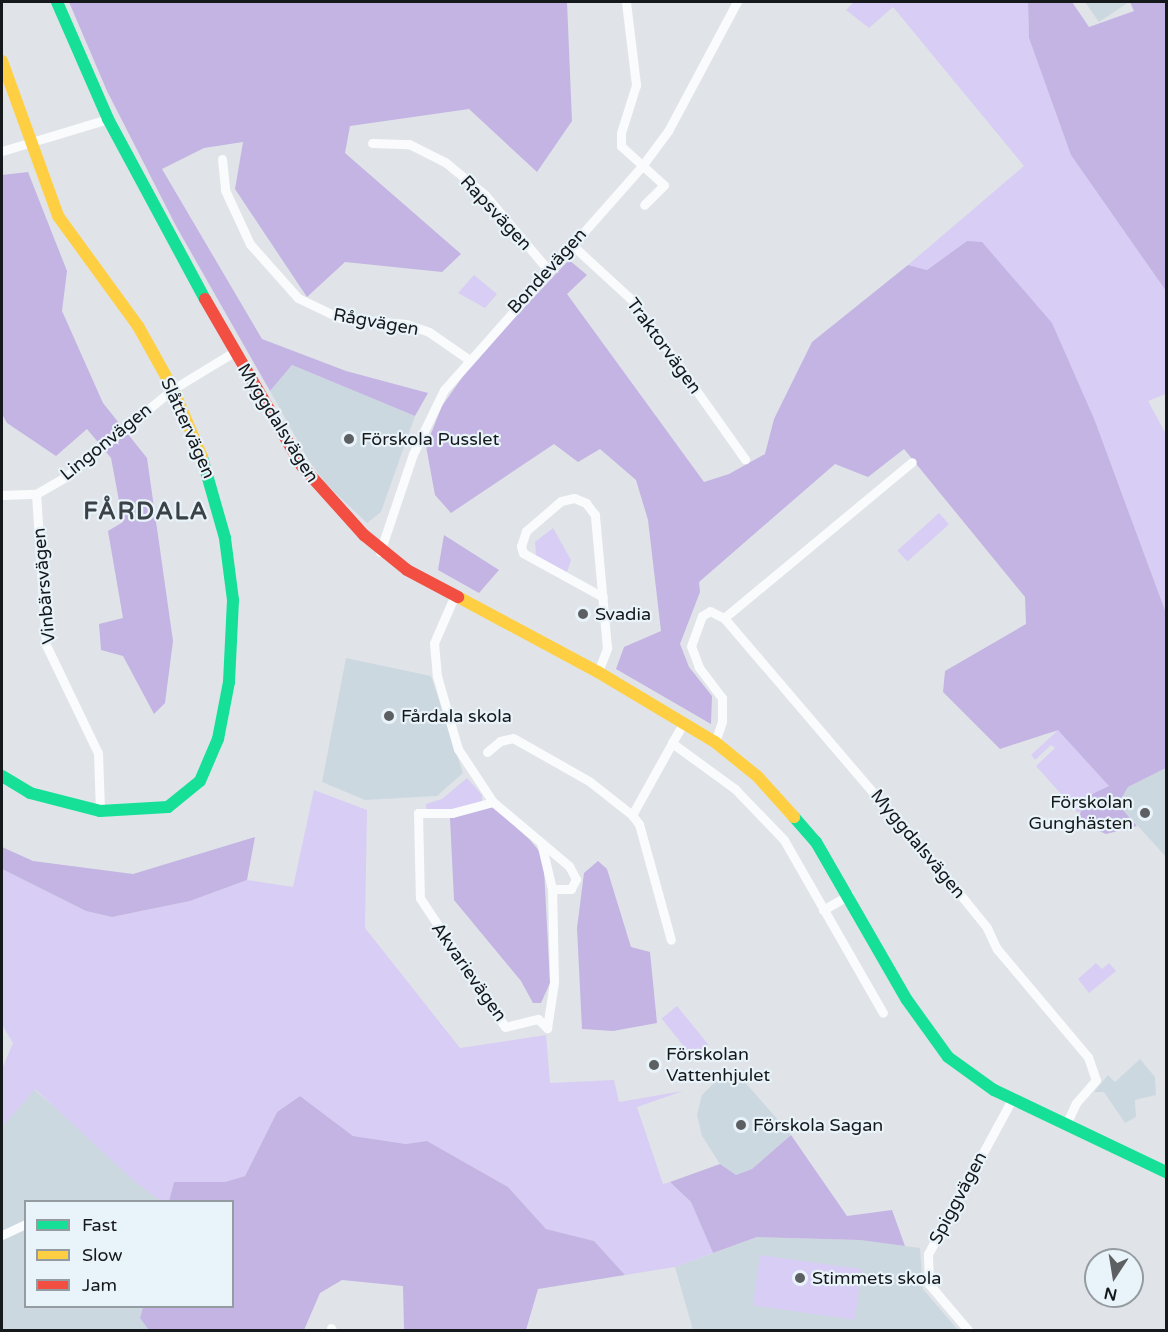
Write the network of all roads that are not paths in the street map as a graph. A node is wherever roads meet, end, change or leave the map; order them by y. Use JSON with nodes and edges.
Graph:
{"nodes":[{"id":1,"x":57,"y":2,"type":"edge"},
{"id":2,"x":626,"y":2,"type":"edge"},
{"id":3,"x":737,"y":2,"type":"edge"},
{"id":4,"x":2,"y":61,"type":"edge"},
{"id":5,"x":108,"y":118,"type":"junction"},
{"id":6,"x":29,"y":142,"type":"junction"},
{"id":7,"x":372,"y":143,"type":"dead end"},
{"id":8,"x":2,"y":151,"type":"edge"},
{"id":9,"x":222,"y":159,"type":"dead end"},
{"id":10,"x":642,"y":165,"type":"junction"},
{"id":11,"x":644,"y":205,"type":"dead end"},
{"id":12,"x":571,"y":244,"type":"junction"},
{"id":13,"x":549,"y":271,"type":"junction"},
{"id":14,"x":234,"y":352,"type":"junction"},
{"id":15,"x":468,"y":359,"type":"junction"},
{"id":16,"x":172,"y":388,"type":"junction"},
{"id":17,"x":745,"y":459,"type":"dead end"},
{"id":18,"x":912,"y":462,"type":"dead end"},
{"id":19,"x":36,"y":494,"type":"junction"},
{"id":20,"x":2,"y":495,"type":"edge"},
{"id":21,"x":380,"y":552,"type":"junction"},
{"id":22,"x":454,"y":597,"type":"junction"},
{"id":23,"x":603,"y":597,"type":"junction"},
{"id":24,"x":724,"y":618,"type":"junction"},
{"id":25,"x":598,"y":672,"type":"junction"},
{"id":26,"x":684,"y":722,"type":"junction"},
{"id":27,"x":715,"y":742,"type":"junction"},
{"id":28,"x":672,"y":743,"type":"junction"},
{"id":29,"x":487,"y":752,"type":"dead end"},
{"id":30,"x":2,"y":776,"type":"edge"},
{"id":31,"x":493,"y":802,"type":"junction"},
{"id":32,"x":100,"y":811,"type":"junction"},
{"id":33,"x":633,"y":815,"type":"junction"},
{"id":34,"x":541,"y":843,"type":"junction"},
{"id":35,"x":552,"y":890,"type":"junction"},
{"id":36,"x":849,"y":895,"type":"junction"},
{"id":37,"x":823,"y":910,"type":"junction"},
{"id":38,"x":671,"y":940,"type":"dead end"},
{"id":39,"x":883,"y":1013,"type":"dead end"},
{"id":40,"x":1012,"y":1099,"type":"junction"},
{"id":41,"x":1066,"y":1124,"type":"junction"},
{"id":42,"x":1167,"y":1172,"type":"edge"},
{"id":43,"x":24,"y":1225,"type":"edge"},
{"id":44,"x":2,"y":1235,"type":"edge"},
{"id":45,"x":966,"y":1329,"type":"edge"}],
"edges":[{"from":1,"to":5,"type":"street","name":"Myggdalsvägen"},
{"from":2,"to":10,"type":"street"},
{"from":3,"to":10,"type":"street","name":"Bondevägen"},
{"from":4,"to":6,"type":"street","name":"Slåttervägen"},
{"from":5,"to":6,"type":"street"},
{"from":5,"to":14,"type":"street","name":"Myggdalsvägen"},
{"from":6,"to":8,"type":"street"},
{"from":6,"to":16,"type":"street","name":"Slåttervägen"},
{"from":7,"to":13,"type":"street","name":"Rapsvägen"},
{"from":9,"to":15,"type":"street","name":"Rågvägen"},
{"from":10,"to":11,"type":"street"},
{"from":10,"to":12,"type":"street","name":"Bondevägen"},
{"from":12,"to":13,"type":"street","name":"Bondevägen"},
{"from":12,"to":17,"type":"street","name":"Traktorvägen"},
{"from":13,"to":15,"type":"street","name":"Bondevägen"},
{"from":14,"to":16,"type":"street","name":"Lingonvägen"},
{"from":14,"to":21,"type":"street","name":"Myggdalsvägen"},
{"from":15,"to":21,"type":"street","name":"Bondevägen"},
{"from":16,"to":19,"type":"street","name":"Lingonvägen"},
{"from":16,"to":32,"type":"street","name":"Slåttervägen"},
{"from":18,"to":24,"type":"street"},
{"from":19,"to":20,"type":"street","name":"Lingonvägen"},
{"from":19,"to":32,"type":"street","name":"Vinbärsvägen"},
{"from":21,"to":22,"type":"street","name":"Myggdalsvägen"},
{"from":22,"to":25,"type":"street","name":"Myggdalsvägen"},
{"from":22,"to":31,"type":"street"},
{"from":23,"to":23,"type":"street"},
{"from":23,"to":25,"type":"street"},
{"from":24,"to":27,"type":"street"},
{"from":24,"to":41,"type":"street","name":"Myggdalsvägen"},
{"from":25,"to":26,"type":"street","name":"Myggdalsvägen"},
{"from":26,"to":27,"type":"street","name":"Myggdalsvägen"},
{"from":26,"to":28,"type":"street"},
{"from":27,"to":36,"type":"street","name":"Myggdalsvägen"},
{"from":28,"to":33,"type":"street"},
{"from":28,"to":37,"type":"street"},
{"from":29,"to":33,"type":"street"},
{"from":30,"to":32,"type":"street","name":"Slåttervägen"},
{"from":31,"to":34,"type":"street"},
{"from":31,"to":35,"type":"street","name":"Akvarievägen"},
{"from":33,"to":38,"type":"street"},
{"from":34,"to":35,"type":"street","name":"Akvarievägen"},
{"from":34,"to":35,"type":"street"},
{"from":36,"to":37,"type":"street"},
{"from":36,"to":40,"type":"street","name":"Myggdalsvägen"},
{"from":37,"to":39,"type":"street"},
{"from":40,"to":41,"type":"street","name":"Myggdalsvägen"},
{"from":40,"to":45,"type":"street","name":"Spiggvägen"},
{"from":41,"to":42,"type":"street","name":"Myggdalsvägen"},
{"from":43,"to":44,"type":"street"}]}
